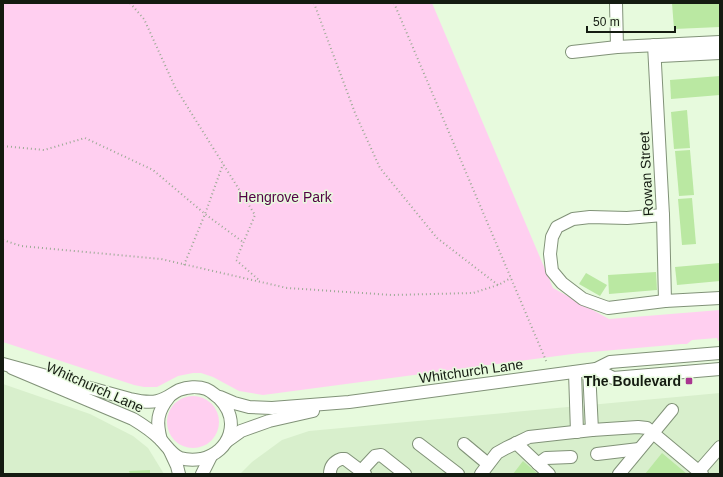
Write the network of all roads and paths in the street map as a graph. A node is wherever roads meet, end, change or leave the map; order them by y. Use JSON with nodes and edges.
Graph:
{"nodes":[{"id":1,"x":130,"y":3,"type":"edge"},
{"id":2,"x":314,"y":3,"type":"edge"},
{"id":3,"x":394,"y":3,"type":"edge"},
{"id":4,"x":616,"y":3,"type":"edge"},
{"id":5,"x":720,"y":42,"type":"edge"},
{"id":6,"x":654,"y":45,"type":"junction"},
{"id":7,"x":617,"y":47,"type":"junction"},
{"id":8,"x":572,"y":52,"type":"dead end"},
{"id":9,"x":720,"y":53,"type":"edge"},
{"id":10,"x":660,"y":56,"type":"dead end"},
{"id":11,"x":3,"y":146,"type":"edge"},
{"id":12,"x":223,"y":164,"type":"junction"},
{"id":13,"x":205,"y":214,"type":"junction"},
{"id":14,"x":663,"y":215,"type":"junction"},
{"id":15,"x":3,"y":240,"type":"edge"},
{"id":16,"x":243,"y":242,"type":"junction"},
{"id":17,"x":184,"y":264,"type":"junction"},
{"id":18,"x":511,"y":278,"type":"junction"},
{"id":19,"x":260,"y":282,"type":"junction"},
{"id":20,"x":498,"y":285,"type":"junction"},
{"id":21,"x":720,"y":298,"type":"edge"},
{"id":22,"x":665,"y":301,"type":"junction"},
{"id":23,"x":720,"y":353,"type":"edge"},
{"id":24,"x":547,"y":363,"type":"dead end"},
{"id":25,"x":8,"y":366,"type":"edge"},
{"id":26,"x":720,"y":369,"type":"edge"},
{"id":27,"x":592,"y":370,"type":"junction"},
{"id":28,"x":575,"y":372,"type":"junction"},
{"id":29,"x":215,"y":395,"type":"junction"},
{"id":30,"x":169,"y":398,"type":"junction"},
{"id":31,"x":349,"y":402,"type":"junction"},
{"id":32,"x":672,"y":410,"type":"dead end"},
{"id":33,"x":592,"y":430,"type":"junction"},
{"id":34,"x":577,"y":432,"type":"junction"},
{"id":35,"x":653,"y":433,"type":"junction"},
{"id":36,"x":161,"y":440,"type":"junction"},
{"id":37,"x":226,"y":441,"type":"junction"},
{"id":38,"x":516,"y":443,"type":"junction"},
{"id":39,"x":419,"y":444,"type":"dead end"},
{"id":40,"x":464,"y":444,"type":"dead end"},
{"id":41,"x":720,"y":446,"type":"edge"},
{"id":42,"x":639,"y":449,"type":"junction"},
{"id":43,"x":170,"y":451,"type":"junction"},
{"id":44,"x":597,"y":454,"type":"dead end"},
{"id":45,"x":212,"y":456,"type":"junction"},
{"id":46,"x":571,"y":456,"type":"dead end"},
{"id":47,"x":538,"y":464,"type":"junction"},
{"id":48,"x":485,"y":469,"type":"edge"},
{"id":49,"x":363,"y":473,"type":"edge"},
{"id":50,"x":700,"y":473,"type":"edge"},
{"id":51,"x":179,"y":474,"type":"edge"},
{"id":52,"x":202,"y":474,"type":"edge"},
{"id":53,"x":330,"y":474,"type":"edge"},
{"id":54,"x":405,"y":474,"type":"edge"},
{"id":55,"x":458,"y":474,"type":"edge"},
{"id":56,"x":549,"y":474,"type":"edge"},
{"id":57,"x":619,"y":474,"type":"edge"}],
"edges":[{"from":1,"to":12,"type":"path"},
{"from":2,"to":20,"type":"path"},
{"from":3,"to":18,"type":"path"},
{"from":4,"to":7,"type":"street"},
{"from":5,"to":6,"type":"street"},
{"from":6,"to":7,"type":"street"},
{"from":6,"to":14,"type":"street","name":"Rowan Street"},
{"from":7,"to":8,"type":"street"},
{"from":9,"to":10,"type":"street"},
{"from":11,"to":13,"type":"path"},
{"from":12,"to":13,"type":"path"},
{"from":12,"to":16,"type":"path"},
{"from":13,"to":16,"type":"path"},
{"from":13,"to":17,"type":"path"},
{"from":14,"to":22,"type":"street","name":"Rowan Street"},
{"from":14,"to":22,"type":"street"},
{"from":15,"to":17,"type":"path"},
{"from":16,"to":19,"type":"path"},
{"from":17,"to":19,"type":"path"},
{"from":18,"to":20,"type":"path"},
{"from":18,"to":24,"type":"path"},
{"from":19,"to":20,"type":"path"},
{"from":21,"to":22,"type":"street"},
{"from":23,"to":27,"type":"street","name":"Whitchurch Lane"},
{"from":25,"to":30,"type":"street","name":"Whitchurch Lane"},
{"from":25,"to":36,"type":"street","name":"Whitchurch Lane"},
{"from":26,"to":27,"type":"street"},
{"from":27,"to":28,"type":"street","name":"Whitchurch Lane"},
{"from":27,"to":33,"type":"street"},
{"from":28,"to":31,"type":"street","name":"Whitchurch Lane"},
{"from":28,"to":34,"type":"street"},
{"from":29,"to":30,"type":"street","name":"Whitchurch Lane"},
{"from":29,"to":31,"type":"street","name":"Whitchurch Lane"},
{"from":29,"to":37,"type":"street","name":"Whitchurch Lane"},
{"from":30,"to":36,"type":"street","name":"Whitchurch Lane"},
{"from":31,"to":37,"type":"street","name":"Whitchurch Lane"},
{"from":32,"to":35,"type":"street"},
{"from":33,"to":34,"type":"street"},
{"from":33,"to":35,"type":"street"},
{"from":34,"to":38,"type":"street"},
{"from":35,"to":42,"type":"street"},
{"from":35,"to":50,"type":"street"},
{"from":36,"to":43,"type":"street","name":"Whitchurch Lane"},
{"from":37,"to":45,"type":"street","name":"Whitchurch Lane"},
{"from":38,"to":47,"type":"street"},
{"from":38,"to":48,"type":"street"},
{"from":39,"to":55,"type":"street"},
{"from":40,"to":48,"type":"street"},
{"from":41,"to":50,"type":"street"},
{"from":42,"to":44,"type":"street"},
{"from":42,"to":57,"type":"street"},
{"from":43,"to":45,"type":"street","name":"Whitchurch Lane"},
{"from":43,"to":51,"type":"street"},
{"from":45,"to":52,"type":"street"},
{"from":46,"to":47,"type":"street"},
{"from":47,"to":56,"type":"street"},
{"from":49,"to":53,"type":"street"},
{"from":49,"to":54,"type":"street"}]}
